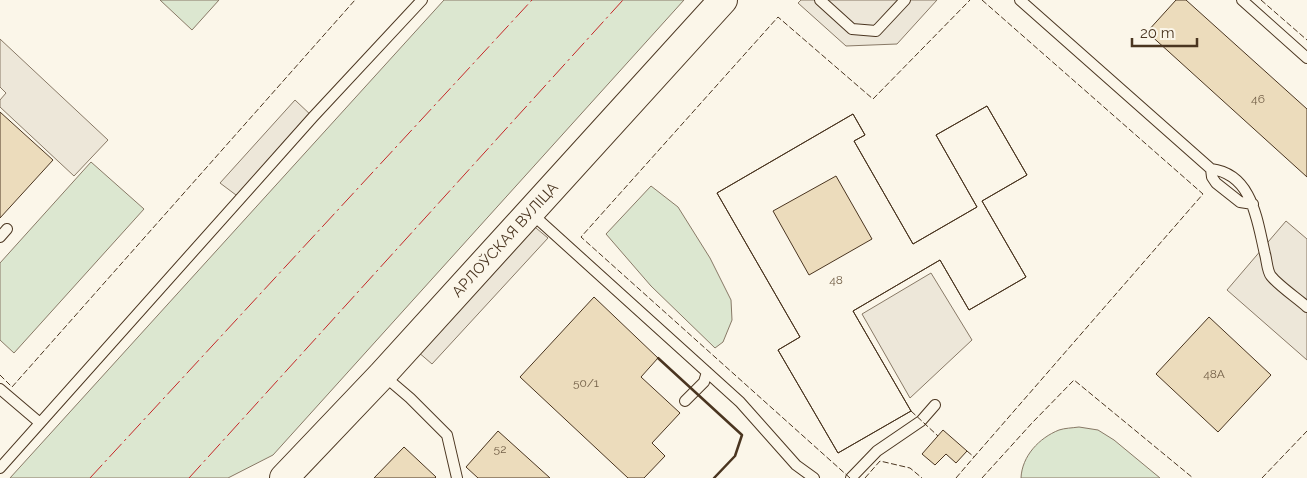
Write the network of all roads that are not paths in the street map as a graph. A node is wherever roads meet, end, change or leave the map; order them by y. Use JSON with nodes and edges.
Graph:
{"nodes":[{"id":1,"x":422,"y":0,"type":"edge"},
{"id":2,"x":723,"y":0,"type":"edge"},
{"id":3,"x":820,"y":0,"type":"edge"},
{"id":4,"x":905,"y":0,"type":"edge"},
{"id":5,"x":1020,"y":0,"type":"edge"},
{"id":6,"x":1242,"y":0,"type":"edge"},
{"id":7,"x":1307,"y":58,"type":"edge"},
{"id":8,"x":1211,"y":169,"type":"junction"},
{"id":9,"x":1253,"y":204,"type":"junction"},
{"id":10,"x":530,"y":212,"type":"junction"},
{"id":11,"x":1307,"y":307,"type":"edge"},
{"id":12,"x":707,"y":372,"type":"junction"},
{"id":13,"x":382,"y":375,"type":"junction"},
{"id":14,"x":0,"y":389,"type":"edge"},
{"id":15,"x":684,"y":401,"type":"dead end"},
{"id":16,"x":935,"y":405,"type":"dead end"},
{"id":17,"x":40,"y":423,"type":"junction"},
{"id":18,"x":0,"y":468,"type":"edge"},
{"id":19,"x":284,"y":478,"type":"edge"},
{"id":20,"x":457,"y":478,"type":"edge"},
{"id":21,"x":814,"y":478,"type":"edge"},
{"id":22,"x":851,"y":478,"type":"edge"}],
"edges":[{"from":1,"to":17,"type":"lane"},
{"from":2,"to":10,"type":"street","name":"АРЛОЎСКАЯ ВУЛІЦА"},
{"from":3,"to":4,"type":"lane"},
{"from":5,"to":8,"type":"lane"},
{"from":6,"to":7,"type":"lane"},
{"from":8,"to":9,"type":"lane"},
{"from":8,"to":9,"type":"lane"},
{"from":9,"to":11,"type":"lane"},
{"from":10,"to":12,"type":"lane"},
{"from":10,"to":13,"type":"street","name":"АРЛОЎСКАЯ ВУЛІЦА"},
{"from":12,"to":15,"type":"lane"},
{"from":12,"to":21,"type":"lane"},
{"from":13,"to":19,"type":"street","name":"АРЛОЎСКАЯ ВУЛІЦА"},
{"from":13,"to":20,"type":"lane"},
{"from":14,"to":17,"type":"lane"},
{"from":16,"to":22,"type":"lane"},
{"from":17,"to":18,"type":"lane"}]}
